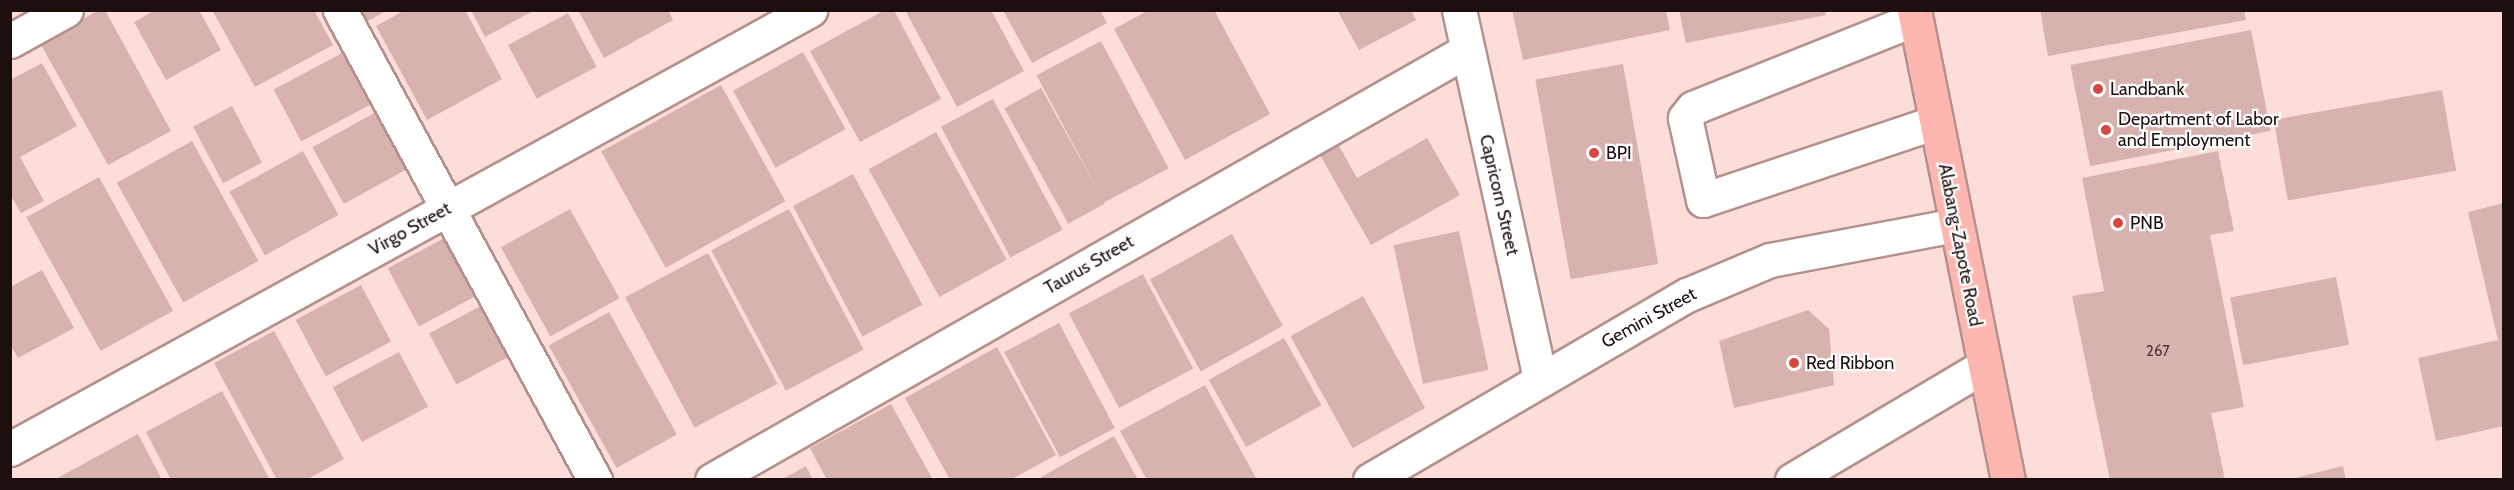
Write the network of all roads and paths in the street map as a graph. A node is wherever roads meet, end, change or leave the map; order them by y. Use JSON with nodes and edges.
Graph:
{"nodes":[{"id":1,"x":66,"y":10,"type":"edge"},
{"id":2,"x":340,"y":10,"type":"edge"},
{"id":3,"x":810,"y":10,"type":"edge"},
{"id":4,"x":1459,"y":10,"type":"edge"},
{"id":5,"x":1914,"y":15,"type":"edge"},
{"id":6,"x":10,"y":41,"type":"edge"},
{"id":7,"x":1466,"y":51,"type":"junction"},
{"id":8,"x":1936,"y":122,"type":"junction"},
{"id":9,"x":447,"y":208,"type":"junction"},
{"id":10,"x":1955,"y":225,"type":"junction"},
{"id":11,"x":1984,"y":366,"type":"junction"},
{"id":12,"x":1540,"y":378,"type":"junction"},
{"id":13,"x":10,"y":449,"type":"edge"},
{"id":14,"x":595,"y":480,"type":"edge"},
{"id":15,"x":712,"y":480,"type":"edge"},
{"id":16,"x":1370,"y":480,"type":"edge"},
{"id":17,"x":1792,"y":480,"type":"edge"},
{"id":18,"x":2008,"y":480,"type":"edge"}],
"edges":[{"from":1,"to":6,"type":"street"},
{"from":2,"to":9,"type":"street"},
{"from":3,"to":9,"type":"street","name":"Virgo Street"},
{"from":4,"to":7,"type":"street","name":"Capricorn Street"},
{"from":5,"to":8,"type":"highway","name":"Alabang-Zapote Road"},
{"from":5,"to":8,"type":"street"},
{"from":7,"to":12,"type":"street","name":"Capricorn Street"},
{"from":7,"to":15,"type":"street","name":"Taurus Street"},
{"from":8,"to":10,"type":"highway","name":"Alabang-Zapote Road"},
{"from":9,"to":13,"type":"street","name":"Virgo Street"},
{"from":9,"to":14,"type":"street"},
{"from":10,"to":11,"type":"highway","name":"Alabang-Zapote Road"},
{"from":10,"to":12,"type":"street","name":"Gemini Street"},
{"from":11,"to":17,"type":"street"},
{"from":11,"to":18,"type":"highway","name":"Alabang-Zapote Road"},
{"from":12,"to":16,"type":"street","name":"Gemini Street"}]}
